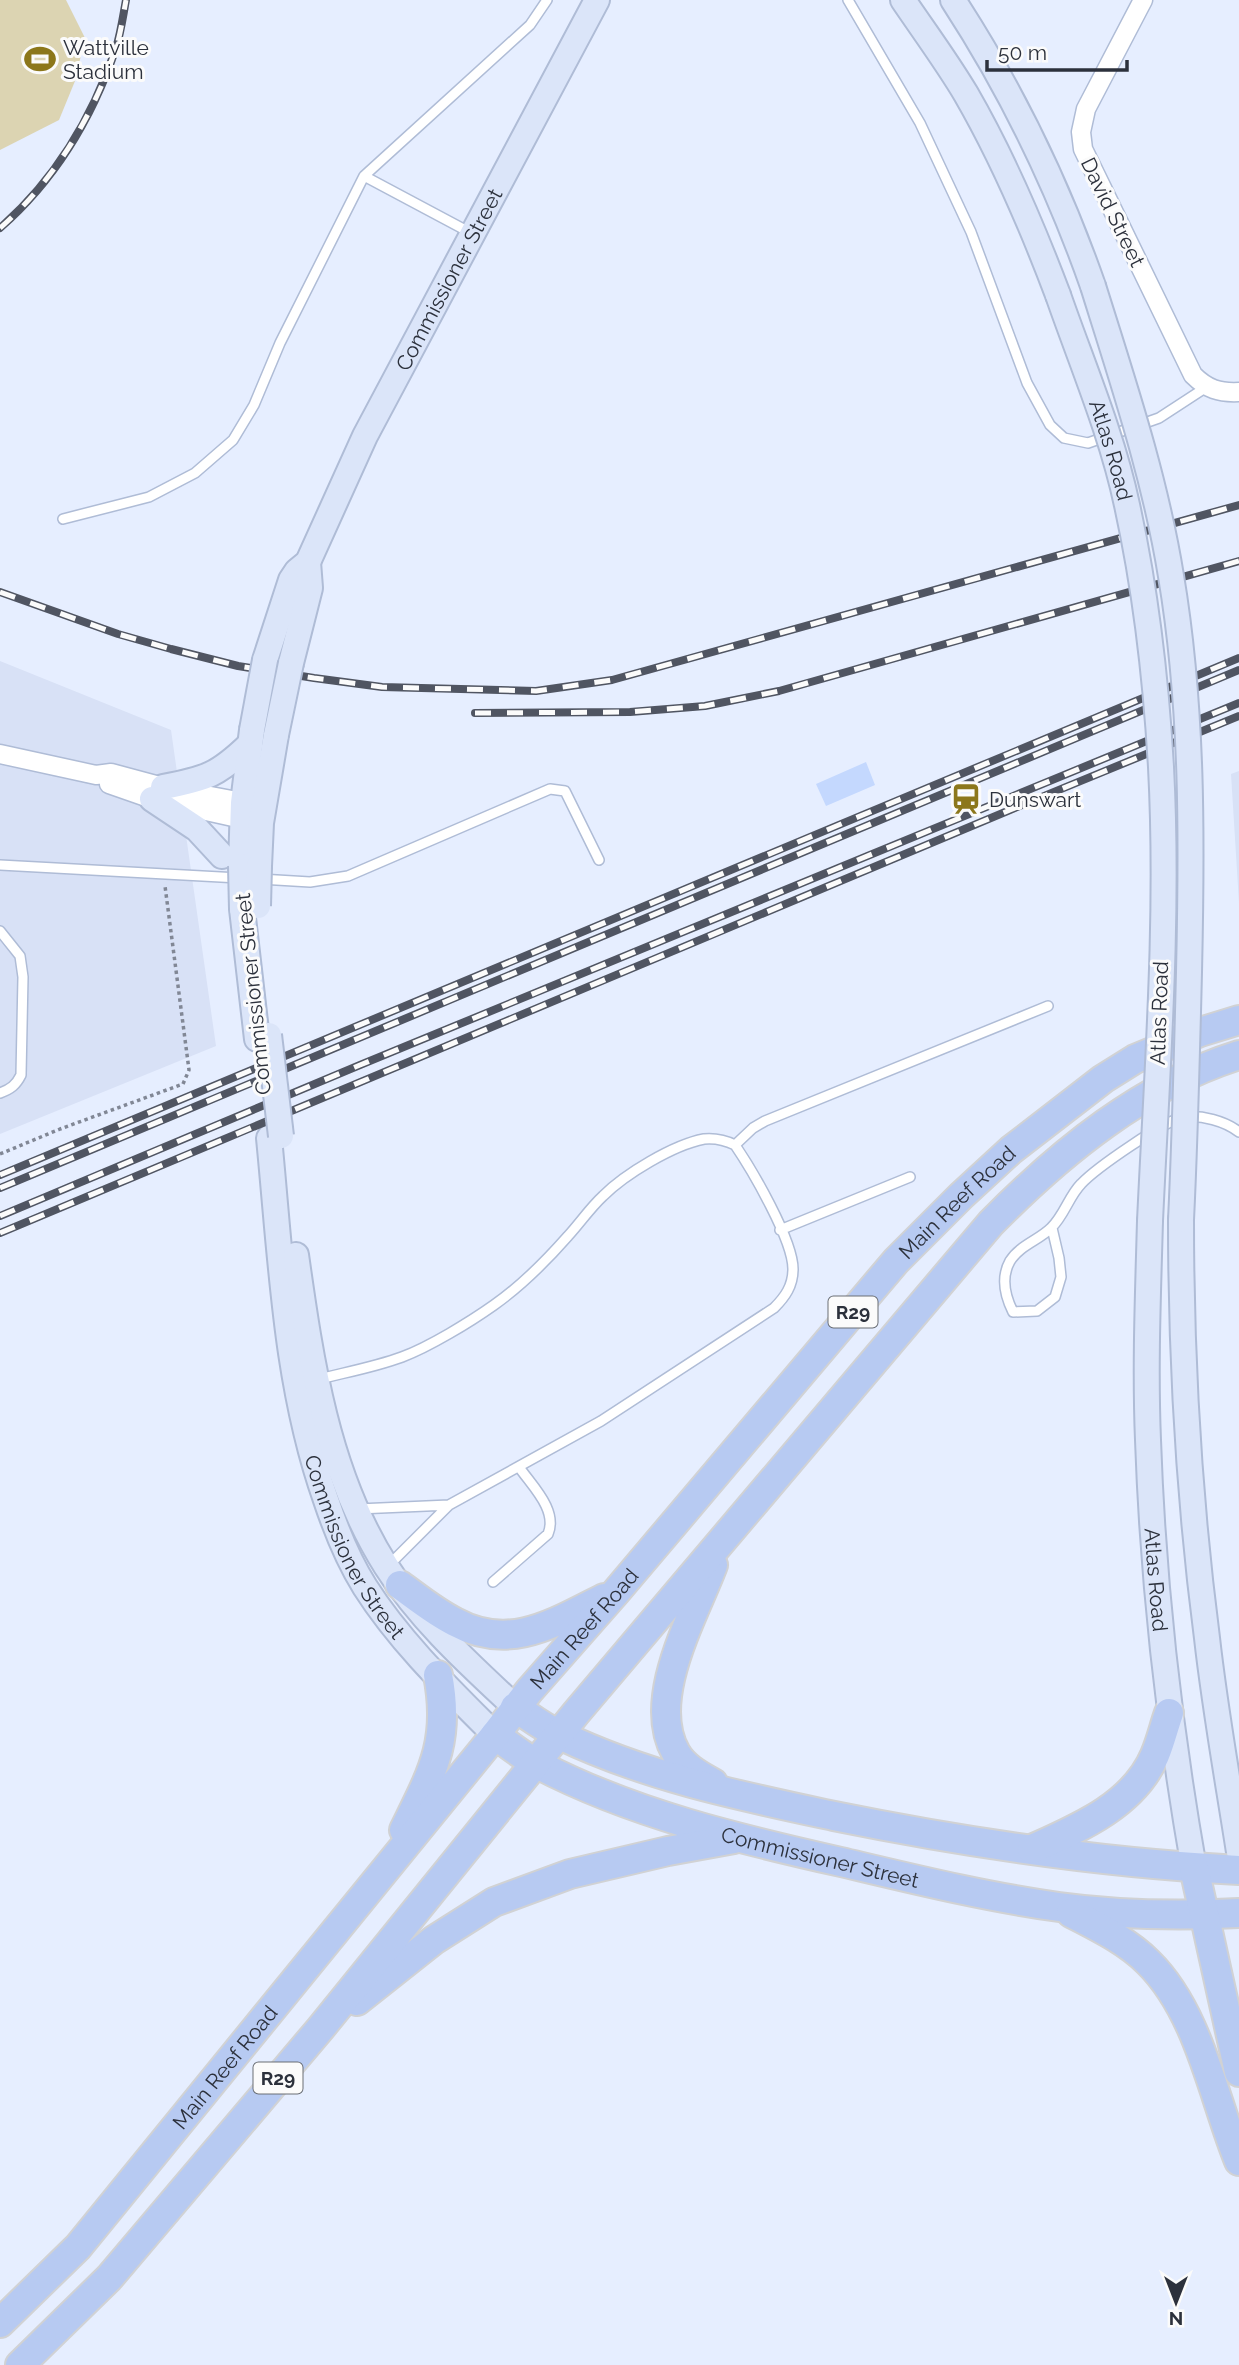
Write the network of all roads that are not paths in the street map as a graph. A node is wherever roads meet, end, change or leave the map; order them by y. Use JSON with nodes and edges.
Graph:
{"nodes":[{"id":1,"x":547,"y":0,"type":"edge"},
{"id":2,"x":597,"y":0,"type":"edge"},
{"id":3,"x":848,"y":0,"type":"edge"},
{"id":4,"x":904,"y":0,"type":"edge"},
{"id":5,"x":953,"y":0,"type":"edge"},
{"id":6,"x":1143,"y":0,"type":"edge"},
{"id":7,"x":364,"y":176,"type":"junction"},
{"id":8,"x":472,"y":234,"type":"junction"},
{"id":9,"x":1205,"y":388,"type":"junction"},
{"id":10,"x":1239,"y":392,"type":"edge"},
{"id":11,"x":63,"y":519,"type":"dead end"},
{"id":12,"x":307,"y":562,"type":"junction"},
{"id":13,"x":259,"y":736,"type":"junction"},
{"id":14,"x":0,"y":754,"type":"edge"},
{"id":15,"x":157,"y":793,"type":"junction"},
{"id":16,"x":252,"y":813,"type":"junction"},
{"id":17,"x":599,"y":860,"type":"dead end"},
{"id":18,"x":0,"y":865,"type":"edge"},
{"id":19,"x":244,"y":882,"type":"junction"},
{"id":20,"x":0,"y":931,"type":"edge"},
{"id":21,"x":1048,"y":1006,"type":"dead end"},
{"id":22,"x":1239,"y":1020,"type":"edge"},
{"id":23,"x":1239,"y":1055,"type":"edge"},
{"id":24,"x":0,"y":1093,"type":"edge"},
{"id":25,"x":1239,"y":1132,"type":"edge"},
{"id":26,"x":735,"y":1145,"type":"junction"},
{"id":27,"x":910,"y":1177,"type":"dead end"},
{"id":28,"x":1052,"y":1228,"type":"junction"},
{"id":29,"x":780,"y":1230,"type":"junction"},
{"id":30,"x":305,"y":1382,"type":"junction"},
{"id":31,"x":519,"y":1467,"type":"junction"},
{"id":32,"x":449,"y":1505,"type":"junction"},
{"id":33,"x":356,"y":1509,"type":"junction"},
{"id":34,"x":720,"y":1546,"type":"junction"},
{"id":35,"x":393,"y":1576,"type":"junction"},
{"id":36,"x":493,"y":1582,"type":"dead end"},
{"id":37,"x":616,"y":1592,"type":"junction"},
{"id":38,"x":438,"y":1675,"type":"junction"},
{"id":39,"x":515,"y":1707,"type":"junction"},
{"id":40,"x":1169,"y":1713,"type":"junction"},
{"id":41,"x":495,"y":1735,"type":"junction"},
{"id":42,"x":558,"y":1735,"type":"junction"},
{"id":43,"x":536,"y":1763,"type":"junction"},
{"id":44,"x":732,"y":1794,"type":"junction"},
{"id":45,"x":736,"y":1838,"type":"junction"},
{"id":46,"x":1030,"y":1850,"type":"junction"},
{"id":47,"x":1239,"y":1852,"type":"edge"},
{"id":48,"x":1194,"y":1868,"type":"junction"},
{"id":49,"x":1239,"y":1870,"type":"edge"},
{"id":50,"x":385,"y":1871,"type":"junction"},
{"id":51,"x":1059,"y":1907,"type":"junction"},
{"id":52,"x":1239,"y":1913,"type":"edge"},
{"id":53,"x":1204,"y":1914,"type":"junction"},
{"id":54,"x":320,"y":2029,"type":"junction"},
{"id":55,"x":1239,"y":2072,"type":"edge"},
{"id":56,"x":1239,"y":2161,"type":"edge"},
{"id":57,"x":0,"y":2323,"type":"edge"},
{"id":58,"x":20,"y":2365,"type":"edge"}],
"edges":[{"from":1,"to":7,"type":"lane"},
{"from":2,"to":8,"type":"main road","name":"Commissioner Street"},
{"from":3,"to":9,"type":"lane"},
{"from":4,"to":40,"type":"main road","name":"Atlas Road","bridge":true},
{"from":5,"to":47,"type":"main road","name":"Atlas Road","bridge":true},
{"from":6,"to":9,"type":"street","name":"David Street"},
{"from":7,"to":8,"type":"lane"},
{"from":7,"to":11,"type":"lane"},
{"from":8,"to":12,"type":"main road","name":"Commissioner Street"},
{"from":9,"to":10,"type":"street"},
{"from":12,"to":13,"type":"main road","name":"Commissioner Street","bridge":true},
{"from":12,"to":13,"type":"main road","name":"Commissioner Street","bridge":true},
{"from":13,"to":15,"type":"main road"},
{"from":13,"to":16,"type":"main road","name":"Commissioner Street"},
{"from":14,"to":15,"type":"street"},
{"from":15,"to":16,"type":"street"},
{"from":15,"to":19,"type":"main road"},
{"from":16,"to":19,"type":"main road","name":"Commissioner Street"},
{"from":17,"to":18,"type":"lane"},
{"from":19,"to":30,"type":"main road","name":"Commissioner Street"},
{"from":20,"to":24,"type":"lane"},
{"from":21,"to":26,"type":"lane"},
{"from":22,"to":37,"type":"main road","name":"Main Reef Road","number":"R29"},
{"from":23,"to":34,"type":"main road","name":"Main Reef Road","number":"R29"},
{"from":25,"to":28,"type":"lane"},
{"from":26,"to":29,"type":"lane"},
{"from":26,"to":30,"type":"lane"},
{"from":27,"to":29,"type":"lane"},
{"from":28,"to":28,"type":"lane"},
{"from":29,"to":31,"type":"lane"},
{"from":30,"to":33,"type":"main road","name":"Commissioner Street"},
{"from":30,"to":38,"type":"main road","name":"Commissioner Street"},
{"from":31,"to":32,"type":"lane"},
{"from":31,"to":36,"type":"lane"},
{"from":32,"to":33,"type":"lane"},
{"from":32,"to":35,"type":"lane"},
{"from":33,"to":35,"type":"main road","name":"Commissioner Street"},
{"from":34,"to":42,"type":"main road","name":"Main Reef Road","number":"R29"},
{"from":34,"to":44,"type":"main road"},
{"from":35,"to":37,"type":"main road"},
{"from":35,"to":39,"type":"main road","name":"Commissioner Street"},
{"from":37,"to":39,"type":"main road","name":"Main Reef Road","number":"R29"},
{"from":38,"to":41,"type":"main road","name":"Commissioner Street"},
{"from":38,"to":50,"type":"main road"},
{"from":39,"to":41,"type":"main road","name":"Main Reef Road","number":"R29"},
{"from":39,"to":42,"type":"main road","name":"Commissioner Street"},
{"from":40,"to":46,"type":"main road"},
{"from":40,"to":48,"type":"main road","name":"Atlas Road"},
{"from":41,"to":43,"type":"main road","name":"Commissioner Street"},
{"from":41,"to":50,"type":"main road","name":"Main Reef Road","number":"R29"},
{"from":42,"to":43,"type":"main road","name":"Main Reef Road","number":"R29"},
{"from":42,"to":44,"type":"main road","name":"Commissioner Street"},
{"from":43,"to":45,"type":"main road","name":"Commissioner Street"},
{"from":43,"to":54,"type":"main road","name":"Main Reef Road","number":"R29"},
{"from":44,"to":46,"type":"main road","name":"Commissioner Street"},
{"from":45,"to":51,"type":"main road","name":"Commissioner Street"},
{"from":45,"to":54,"type":"main road"},
{"from":46,"to":48,"type":"main road","name":"Commissioner Street"},
{"from":48,"to":49,"type":"main road","name":"Commissioner Street"},
{"from":48,"to":53,"type":"main road","name":"Atlas Road"},
{"from":50,"to":57,"type":"main road","name":"Main Reef Road","number":"R29"},
{"from":51,"to":53,"type":"main road","name":"Commissioner Street"},
{"from":51,"to":56,"type":"main road"},
{"from":52,"to":53,"type":"main road","name":"Commissioner Street"},
{"from":53,"to":55,"type":"main road","name":"Atlas Road"},
{"from":54,"to":58,"type":"main road","name":"Main Reef Road","number":"R29"}]}
